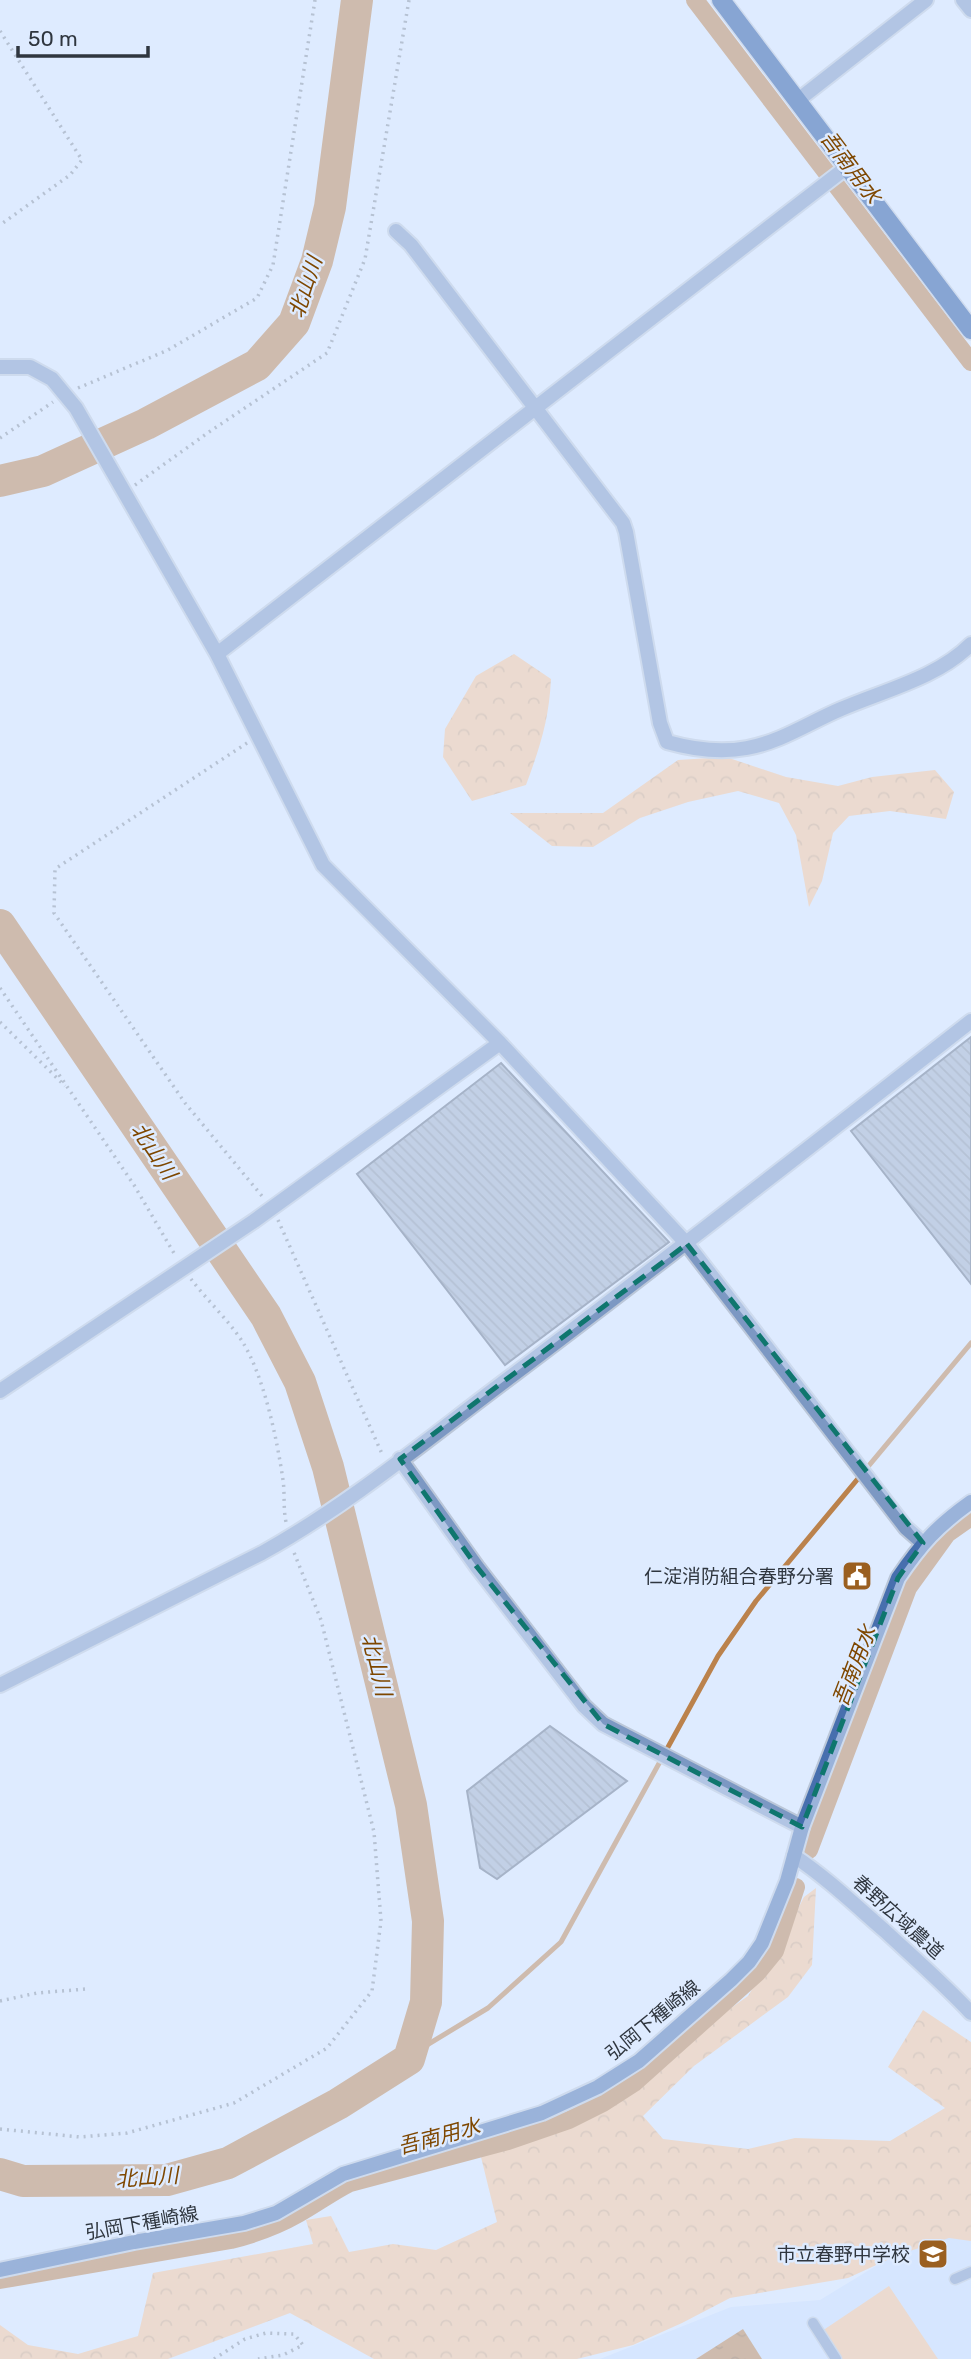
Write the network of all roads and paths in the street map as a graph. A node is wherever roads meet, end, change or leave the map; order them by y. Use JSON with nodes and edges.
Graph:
{"nodes":[{"id":1,"x":315,"y":0,"type":"edge"},
{"id":2,"x":409,"y":0,"type":"edge"},
{"id":3,"x":721,"y":0,"type":"edge"},
{"id":4,"x":926,"y":0,"type":"edge"},
{"id":5,"x":963,"y":0,"type":"edge"},
{"id":6,"x":971,"y":10,"type":"edge"},
{"id":7,"x":0,"y":31,"type":"edge"},
{"id":8,"x":797,"y":101,"type":"junction"},
{"id":9,"x":843,"y":170,"type":"junction"},
{"id":10,"x":0,"y":225,"type":"edge"},
{"id":11,"x":396,"y":231,"type":"dead end"},
{"id":12,"x":971,"y":330,"type":"edge"},
{"id":13,"x":0,"y":367,"type":"edge"},
{"id":14,"x":64,"y":394,"type":"junction"},
{"id":15,"x":534,"y":409,"type":"junction"},
{"id":16,"x":0,"y":438,"type":"edge"},
{"id":17,"x":122,"y":490,"type":"junction"},
{"id":18,"x":971,"y":644,"type":"edge"},
{"id":19,"x":217,"y":654,"type":"junction"},
{"id":20,"x":257,"y":736,"type":"junction"},
{"id":21,"x":0,"y":988,"type":"edge"},
{"id":22,"x":971,"y":1021,"type":"edge"},
{"id":23,"x":0,"y":1022,"type":"edge"},
{"id":24,"x":500,"y":1044,"type":"junction"},
{"id":25,"x":71,"y":1092,"type":"junction"},
{"id":26,"x":272,"y":1208,"type":"junction"},
{"id":27,"x":687,"y":1244,"type":"junction"},
{"id":28,"x":188,"y":1265,"type":"junction"},
{"id":29,"x":0,"y":1391,"type":"edge"},
{"id":30,"x":400,"y":1459,"type":"junction"},
{"id":31,"x":388,"y":1469,"type":"junction"},
{"id":32,"x":971,"y":1502,"type":"edge"},
{"id":33,"x":289,"y":1538,"type":"junction"},
{"id":34,"x":923,"y":1542,"type":"junction"},
{"id":35,"x":0,"y":1685,"type":"edge"},
{"id":36,"x":802,"y":1828,"type":"junction"},
{"id":37,"x":794,"y":1856,"type":"junction"},
{"id":38,"x":86,"y":1989,"type":"dead end"},
{"id":39,"x":0,"y":2001,"type":"edge"},
{"id":40,"x":971,"y":2013,"type":"edge"},
{"id":41,"x":0,"y":2129,"type":"edge"},
{"id":42,"x":0,"y":2270,"type":"edge"},
{"id":43,"x":971,"y":2272,"type":"edge"},
{"id":44,"x":955,"y":2279,"type":"dead end"},
{"id":45,"x":813,"y":2323,"type":"dead end"},
{"id":46,"x":214,"y":2359,"type":"edge"},
{"id":47,"x":258,"y":2359,"type":"edge"},
{"id":48,"x":836,"y":2359,"type":"edge"}],
"edges":[{"from":1,"to":14,"type":"path"},
{"from":2,"to":17,"type":"path"},
{"from":3,"to":8,"type":"main road"},
{"from":4,"to":8,"type":"street"},
{"from":5,"to":6,"type":"street"},
{"from":7,"to":10,"type":"path"},
{"from":8,"to":9,"type":"main road"},
{"from":9,"to":12,"type":"main road"},
{"from":9,"to":15,"type":"street"},
{"from":11,"to":15,"type":"street"},
{"from":13,"to":14,"type":"street"},
{"from":14,"to":16,"type":"path"},
{"from":14,"to":17,"type":"street"},
{"from":15,"to":18,"type":"street"},
{"from":15,"to":19,"type":"street"},
{"from":17,"to":19,"type":"street"},
{"from":19,"to":20,"type":"street"},
{"from":20,"to":24,"type":"street"},
{"from":20,"to":26,"type":"path"},
{"from":21,"to":25,"type":"path"},
{"from":22,"to":27,"type":"street"},
{"from":23,"to":25,"type":"path"},
{"from":24,"to":26,"type":"street"},
{"from":24,"to":27,"type":"street"},
{"from":25,"to":28,"type":"path"},
{"from":26,"to":28,"type":"street"},
{"from":26,"to":31,"type":"path"},
{"from":27,"to":30,"type":"street"},
{"from":27,"to":34,"type":"street"},
{"from":28,"to":29,"type":"street"},
{"from":28,"to":33,"type":"path"},
{"from":30,"to":31,"type":"street"},
{"from":30,"to":36,"type":"street"},
{"from":31,"to":33,"type":"street"},
{"from":32,"to":34,"type":"main road","name":"弘岡下種崎線"},
{"from":33,"to":35,"type":"street"},
{"from":33,"to":41,"type":"path"},
{"from":34,"to":36,"type":"main road","name":"弘岡下種崎線"},
{"from":36,"to":37,"type":"main road","name":"弘岡下種崎線"},
{"from":37,"to":40,"type":"street","name":"春野広域農道"},
{"from":37,"to":42,"type":"main road","name":"弘岡下種崎線"},
{"from":38,"to":39,"type":"path"},
{"from":43,"to":44,"type":"lane"},
{"from":45,"to":48,"type":"lane"},
{"from":46,"to":47,"type":"path"}]}
